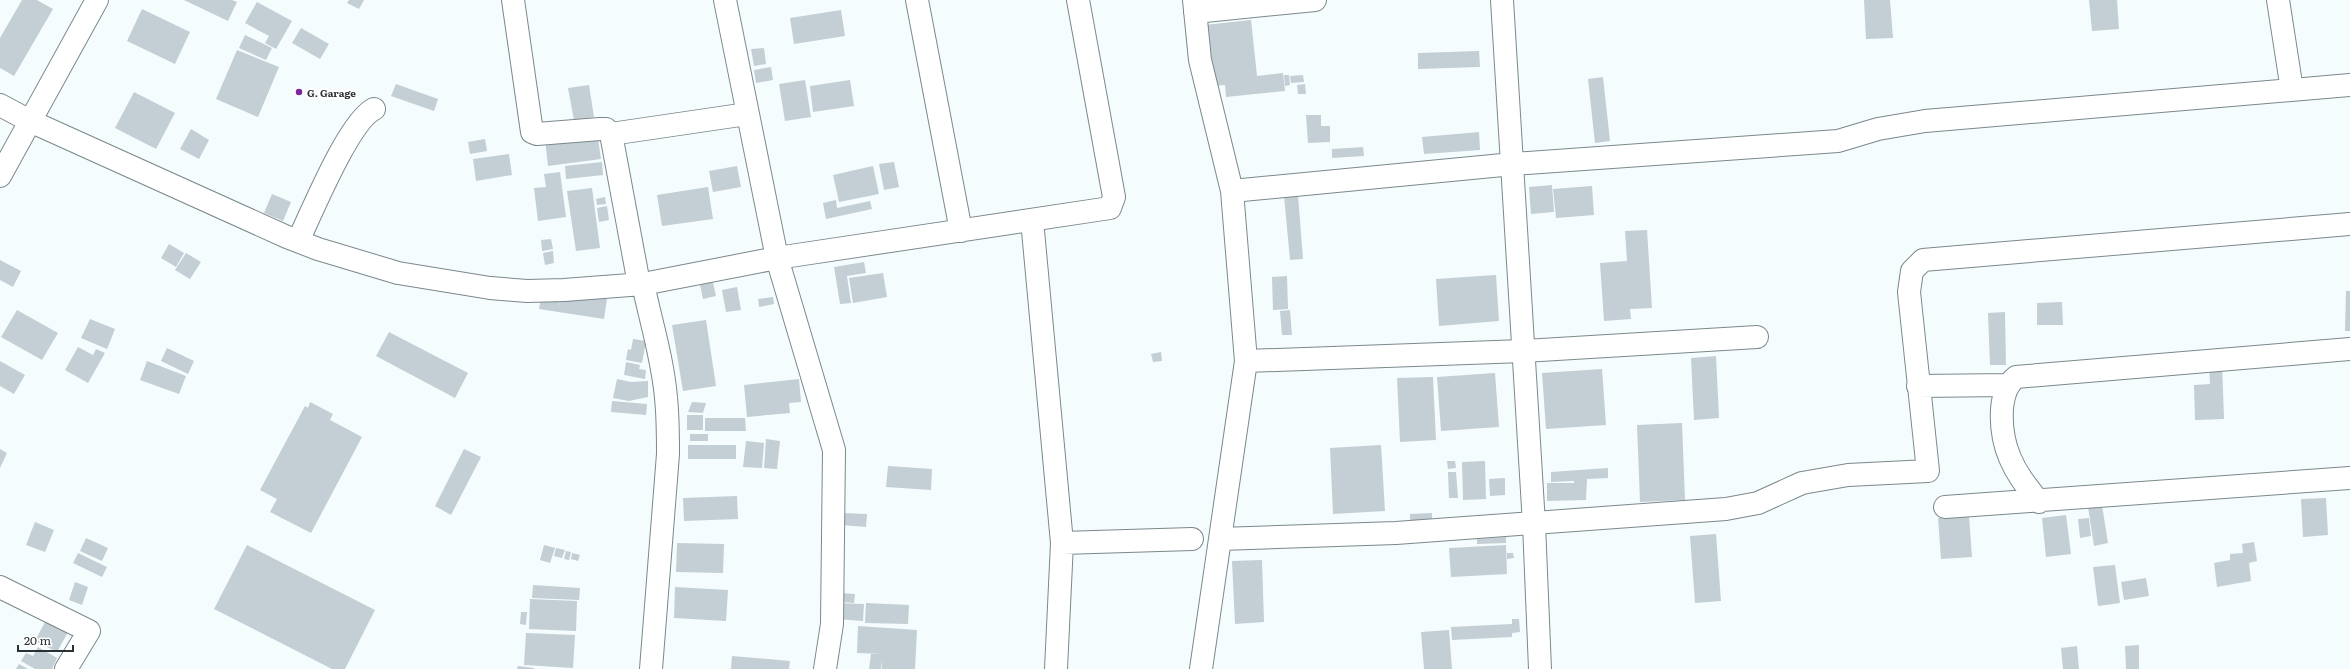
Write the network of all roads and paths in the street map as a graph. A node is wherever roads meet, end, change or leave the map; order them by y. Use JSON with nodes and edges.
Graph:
{"nodes":[{"id":1,"x":97,"y":0,"type":"edge"},
{"id":2,"x":513,"y":0,"type":"edge"},
{"id":3,"x":725,"y":0,"type":"edge"},
{"id":4,"x":917,"y":0,"type":"edge"},
{"id":5,"x":1078,"y":0,"type":"edge"},
{"id":6,"x":1315,"y":0,"type":"edge"},
{"id":7,"x":1502,"y":0,"type":"edge"},
{"id":8,"x":2278,"y":0,"type":"edge"},
{"id":9,"x":1194,"y":6,"type":"edge"},
{"id":10,"x":2350,"y":85,"type":"edge"},
{"id":11,"x":2292,"y":90,"type":"junction"},
{"id":12,"x":0,"y":105,"type":"edge"},
{"id":13,"x":374,"y":108,"type":"dead end"},
{"id":14,"x":747,"y":114,"type":"junction"},
{"id":15,"x":30,"y":121,"type":"junction"},
{"id":16,"x":611,"y":134,"type":"junction"},
{"id":17,"x":1513,"y":164,"type":"junction"},
{"id":18,"x":0,"y":176,"type":"edge"},
{"id":19,"x":1232,"y":191,"type":"junction"},
{"id":20,"x":1032,"y":220,"type":"junction"},
{"id":21,"x":2350,"y":224,"type":"edge"},
{"id":22,"x":961,"y":231,"type":"junction"},
{"id":23,"x":298,"y":241,"type":"junction"},
{"id":24,"x":777,"y":258,"type":"junction"},
{"id":25,"x":641,"y":284,"type":"junction"},
{"id":26,"x":1758,"y":336,"type":"dead end"},
{"id":27,"x":2350,"y":349,"type":"edge"},
{"id":28,"x":1523,"y":351,"type":"junction"},
{"id":29,"x":1246,"y":361,"type":"junction"},
{"id":30,"x":2009,"y":385,"type":"junction"},
{"id":31,"x":1918,"y":386,"type":"junction"},
{"id":32,"x":2350,"y":478,"type":"edge"},
{"id":33,"x":2039,"y":502,"type":"junction"},
{"id":34,"x":1946,"y":507,"type":"dead end"},
{"id":35,"x":1534,"y":524,"type":"junction"},
{"id":36,"x":1192,"y":539,"type":"dead end"},
{"id":37,"x":1220,"y":539,"type":"junction"},
{"id":38,"x":1062,"y":543,"type":"junction"},
{"id":39,"x":0,"y":587,"type":"edge"},
{"id":40,"x":66,"y":669,"type":"edge"},
{"id":41,"x":651,"y":669,"type":"edge"},
{"id":42,"x":825,"y":669,"type":"edge"},
{"id":43,"x":1056,"y":669,"type":"edge"},
{"id":44,"x":1201,"y":669,"type":"edge"},
{"id":45,"x":1540,"y":669,"type":"edge"}],
"edges":[{"from":1,"to":15,"type":"street"},
{"from":2,"to":16,"type":"street"},
{"from":3,"to":14,"type":"street"},
{"from":4,"to":22,"type":"street"},
{"from":5,"to":20,"type":"street"},
{"from":6,"to":9,"type":"street"},
{"from":7,"to":17,"type":"street"},
{"from":8,"to":11,"type":"street"},
{"from":9,"to":19,"type":"street"},
{"from":10,"to":11,"type":"street"},
{"from":11,"to":17,"type":"street"},
{"from":12,"to":15,"type":"street"},
{"from":13,"to":23,"type":"street"},
{"from":14,"to":16,"type":"street"},
{"from":14,"to":24,"type":"street"},
{"from":15,"to":18,"type":"street"},
{"from":15,"to":23,"type":"street"},
{"from":16,"to":25,"type":"street"},
{"from":17,"to":19,"type":"street"},
{"from":17,"to":28,"type":"street"},
{"from":19,"to":29,"type":"street"},
{"from":20,"to":22,"type":"street"},
{"from":20,"to":38,"type":"street"},
{"from":21,"to":31,"type":"street"},
{"from":22,"to":24,"type":"street"},
{"from":23,"to":25,"type":"street"},
{"from":24,"to":25,"type":"street"},
{"from":24,"to":42,"type":"street"},
{"from":25,"to":41,"type":"street"},
{"from":26,"to":28,"type":"street"},
{"from":27,"to":30,"type":"street"},
{"from":28,"to":29,"type":"street"},
{"from":28,"to":35,"type":"street"},
{"from":29,"to":37,"type":"street"},
{"from":30,"to":31,"type":"street"},
{"from":30,"to":33,"type":"street"},
{"from":31,"to":35,"type":"street"},
{"from":32,"to":33,"type":"street"},
{"from":33,"to":34,"type":"street"},
{"from":35,"to":37,"type":"street"},
{"from":35,"to":45,"type":"street"},
{"from":36,"to":38,"type":"street"},
{"from":37,"to":44,"type":"street"},
{"from":38,"to":43,"type":"street"},
{"from":39,"to":40,"type":"street"}]}
